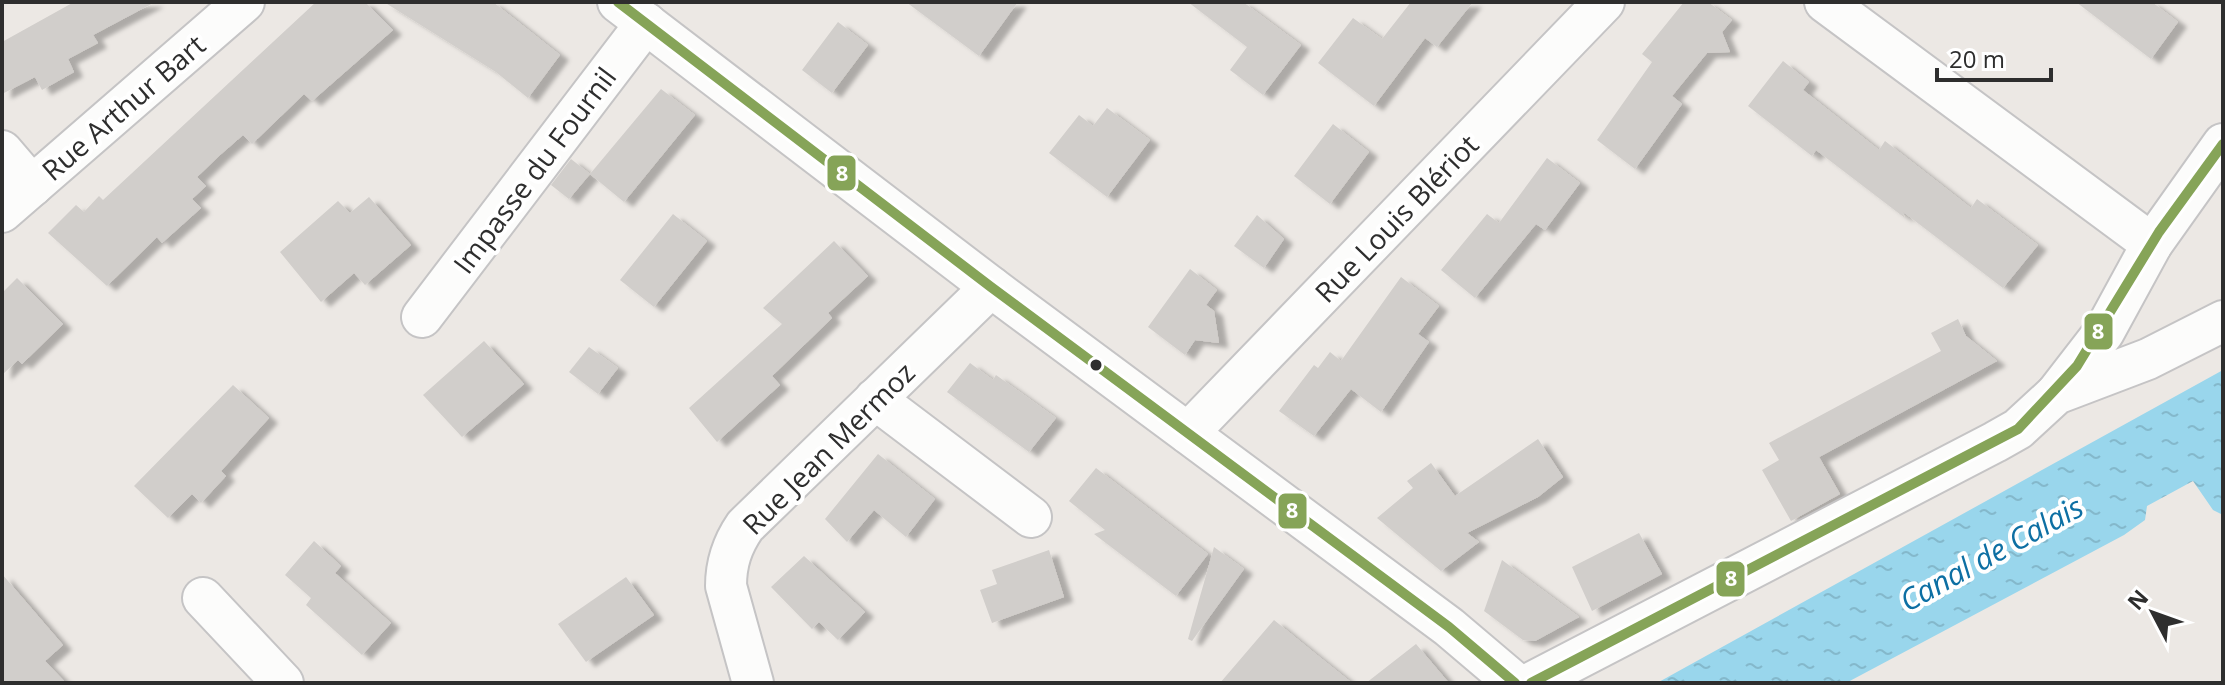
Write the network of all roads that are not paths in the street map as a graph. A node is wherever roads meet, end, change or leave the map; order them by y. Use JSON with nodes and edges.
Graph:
{"nodes":[{"id":1,"x":244,"y":2,"type":"edge"},
{"id":2,"x":1604,"y":2,"type":"edge"},
{"id":3,"x":1825,"y":2,"type":"edge"},
{"id":4,"x":632,"y":13,"type":"edge"},
{"id":5,"x":2223,"y":144,"type":"edge"},
{"id":6,"x":2,"y":151,"type":"edge"},
{"id":7,"x":32,"y":186,"type":"junction"},
{"id":8,"x":2,"y":212,"type":"edge"},
{"id":9,"x":2152,"y":244,"type":"junction"},
{"id":10,"x":991,"y":287,"type":"junction"},
{"id":11,"x":422,"y":317,"type":"dead end"},
{"id":12,"x":2223,"y":321,"type":"edge"},
{"id":13,"x":2056,"y":394,"type":"junction"},
{"id":14,"x":875,"y":399,"type":"junction"},
{"id":15,"x":1188,"y":433,"type":"junction"},
{"id":16,"x":1031,"y":517,"type":"dead end"},
{"id":17,"x":203,"y":598,"type":"dead end"},
{"id":18,"x":283,"y":683,"type":"edge"},
{"id":19,"x":753,"y":683,"type":"edge"},
{"id":20,"x":1515,"y":683,"type":"edge"},
{"id":21,"x":1531,"y":683,"type":"edge"}],
"edges":[{"from":1,"to":7,"type":"street","name":"Rue Arthur Bart"},
{"from":2,"to":15,"type":"street","name":"Rue Louis Blériot"},
{"from":3,"to":9,"type":"street"},
{"from":4,"to":10,"type":"street"},
{"from":4,"to":11,"type":"street","name":"Impasse du Fournil"},
{"from":5,"to":9,"type":"street"},
{"from":6,"to":7,"type":"street"},
{"from":7,"to":8,"type":"street","name":"Rue Arthur Bart"},
{"from":9,"to":13,"type":"street"},
{"from":10,"to":14,"type":"street","name":"Rue Jean Mermoz"},
{"from":10,"to":15,"type":"street"},
{"from":12,"to":13,"type":"street"},
{"from":13,"to":21,"type":"street"},
{"from":14,"to":16,"type":"street"},
{"from":14,"to":19,"type":"street","name":"Rue Jean Mermoz"},
{"from":15,"to":20,"type":"street"},
{"from":17,"to":18,"type":"street"}]}
